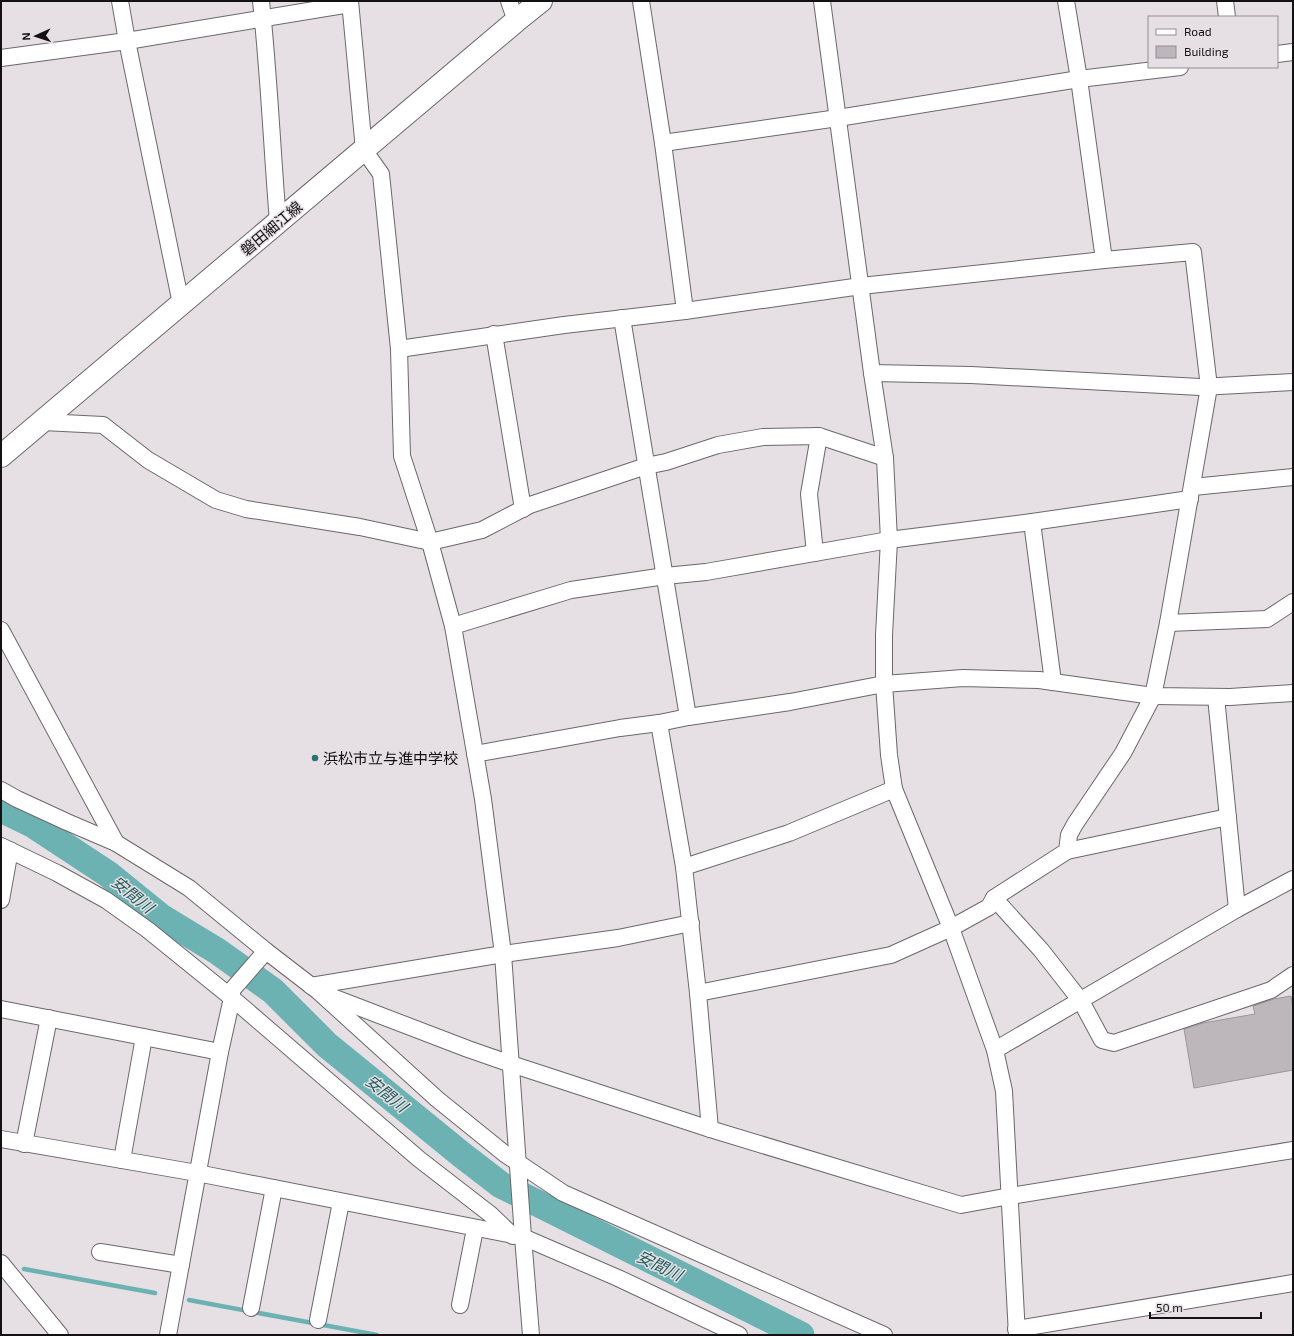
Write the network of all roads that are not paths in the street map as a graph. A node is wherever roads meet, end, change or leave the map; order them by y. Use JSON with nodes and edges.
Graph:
{"nodes":[{"id":1,"x":120,"y":1,"type":"edge"},
{"id":2,"x":261,"y":1,"type":"edge"},
{"id":3,"x":541,"y":1,"type":"edge"},
{"id":4,"x":641,"y":1,"type":"edge"},
{"id":5,"x":822,"y":1,"type":"edge"},
{"id":6,"x":1066,"y":1,"type":"edge"},
{"id":7,"x":1225,"y":1,"type":"edge"},
{"id":8,"x":350,"y":3,"type":"edge"},
{"id":9,"x":512,"y":11,"type":"edge"},
{"id":10,"x":1227,"y":16,"type":"edge"},
{"id":11,"x":263,"y":19,"type":"junction"},
{"id":12,"x":127,"y":41,"type":"junction"},
{"id":13,"x":1293,"y":52,"type":"edge"},
{"id":14,"x":1278,"y":54,"type":"edge"},
{"id":15,"x":1,"y":58,"type":"edge"},
{"id":16,"x":1172,"y":68,"type":"edge"},
{"id":17,"x":1080,"y":79,"type":"junction"},
{"id":18,"x":838,"y":118,"type":"junction"},
{"id":19,"x":663,"y":143,"type":"junction"},
{"id":20,"x":364,"y":150,"type":"junction"},
{"id":21,"x":278,"y":222,"type":"junction"},
{"id":22,"x":1104,"y":260,"type":"junction"},
{"id":23,"x":861,"y":286,"type":"junction"},
{"id":24,"x":181,"y":304,"type":"junction"},
{"id":25,"x":685,"y":310,"type":"junction"},
{"id":26,"x":622,"y":318,"type":"junction"},
{"id":27,"x":494,"y":334,"type":"junction"},
{"id":28,"x":399,"y":349,"type":"junction"},
{"id":29,"x":872,"y":373,"type":"junction"},
{"id":30,"x":1293,"y":382,"type":"edge"},
{"id":31,"x":1209,"y":387,"type":"junction"},
{"id":32,"x":43,"y":422,"type":"junction"},
{"id":33,"x":818,"y":436,"type":"junction"},
{"id":34,"x":2,"y":451,"type":"edge"},
{"id":35,"x":885,"y":458,"type":"junction"},
{"id":36,"x":646,"y":466,"type":"junction"},
{"id":37,"x":1293,"y":477,"type":"edge"},
{"id":38,"x":1191,"y":493,"type":"junction"},
{"id":39,"x":523,"y":509,"type":"junction"},
{"id":40,"x":1032,"y":522,"type":"junction"},
{"id":41,"x":889,"y":540,"type":"junction"},
{"id":42,"x":430,"y":542,"type":"junction"},
{"id":43,"x":815,"y":553,"type":"junction"},
{"id":44,"x":665,"y":576,"type":"junction"},
{"id":45,"x":1293,"y":602,"type":"edge"},
{"id":46,"x":1168,"y":623,"type":"junction"},
{"id":47,"x":453,"y":626,"type":"junction"},
{"id":48,"x":1,"y":630,"type":"edge"},
{"id":49,"x":1053,"y":682,"type":"junction"},
{"id":50,"x":884,"y":684,"type":"junction"},
{"id":51,"x":1293,"y":693,"type":"edge"},
{"id":52,"x":1153,"y":696,"type":"junction"},
{"id":53,"x":1216,"y":697,"type":"junction"},
{"id":54,"x":688,"y":717,"type":"junction"},
{"id":55,"x":659,"y":723,"type":"junction"},
{"id":56,"x":475,"y":754,"type":"junction"},
{"id":57,"x":894,"y":789,"type":"junction"},
{"id":58,"x":1,"y":790,"type":"edge"},
{"id":59,"x":1228,"y":817,"type":"junction"},
{"id":60,"x":116,"y":843,"type":"junction"},
{"id":61,"x":6,"y":848,"type":"edge"},
{"id":62,"x":1067,"y":851,"type":"junction"},
{"id":63,"x":684,"y":867,"type":"junction"},
{"id":64,"x":1293,"y":879,"type":"edge"},
{"id":65,"x":994,"y":898,"type":"junction"},
{"id":66,"x":1,"y":900,"type":"edge"},
{"id":67,"x":1237,"y":909,"type":"junction"},
{"id":68,"x":691,"y":923,"type":"junction"},
{"id":69,"x":951,"y":928,"type":"junction"},
{"id":70,"x":263,"y":954,"type":"junction"},
{"id":71,"x":503,"y":954,"type":"junction"},
{"id":72,"x":1293,"y":975,"type":"edge"},
{"id":73,"x":314,"y":989,"type":"junction"},
{"id":74,"x":698,"y":993,"type":"junction"},
{"id":75,"x":232,"y":994,"type":"junction"},
{"id":76,"x":1081,"y":1001,"type":"junction"},
{"id":77,"x":1,"y":1009,"type":"edge"},
{"id":78,"x":49,"y":1018,"type":"junction"},
{"id":79,"x":144,"y":1037,"type":"junction"},
{"id":80,"x":995,"y":1050,"type":"junction"},
{"id":81,"x":220,"y":1052,"type":"junction"},
{"id":82,"x":511,"y":1064,"type":"junction"},
{"id":83,"x":710,"y":1129,"type":"junction"},
{"id":84,"x":1,"y":1139,"type":"edge"},
{"id":85,"x":24,"y":1144,"type":"junction"},
{"id":86,"x":1293,"y":1150,"type":"edge"},
{"id":87,"x":122,"y":1160,"type":"junction"},
{"id":88,"x":517,"y":1166,"type":"junction"},
{"id":89,"x":197,"y":1173,"type":"junction"},
{"id":90,"x":274,"y":1188,"type":"junction"},
{"id":91,"x":1010,"y":1196,"type":"junction"},
{"id":92,"x":341,"y":1202,"type":"junction"},
{"id":93,"x":475,"y":1229,"type":"junction"},
{"id":94,"x":519,"y":1235,"type":"junction"},
{"id":95,"x":100,"y":1252,"type":"dead end"},
{"id":96,"x":1,"y":1263,"type":"edge"},
{"id":97,"x":181,"y":1265,"type":"junction"},
{"id":98,"x":1293,"y":1283,"type":"edge"},
{"id":99,"x":460,"y":1305,"type":"dead end"},
{"id":100,"x":251,"y":1308,"type":"dead end"},
{"id":101,"x":318,"y":1320,"type":"dead end"},
{"id":102,"x":1017,"y":1332,"type":"edge"},
{"id":103,"x":60,"y":1335,"type":"edge"},
{"id":104,"x":168,"y":1335,"type":"edge"},
{"id":105,"x":531,"y":1335,"type":"edge"},
{"id":106,"x":739,"y":1335,"type":"edge"},
{"id":107,"x":884,"y":1335,"type":"edge"}],
"edges":[{"from":1,"to":12,"type":"street"},
{"from":2,"to":11,"type":"street"},
{"from":3,"to":9,"type":"main road","name":"磐田細江線"},
{"from":4,"to":19,"type":"street"},
{"from":5,"to":18,"type":"street"},
{"from":6,"to":17,"type":"street"},
{"from":7,"to":10,"type":"street"},
{"from":8,"to":11,"type":"street"},
{"from":8,"to":20,"type":"street"},
{"from":9,"to":20,"type":"main road","name":"磐田細江線"},
{"from":11,"to":12,"type":"street"},
{"from":11,"to":21,"type":"street"},
{"from":12,"to":15,"type":"street"},
{"from":12,"to":24,"type":"street"},
{"from":13,"to":14,"type":"street"},
{"from":16,"to":17,"type":"street"},
{"from":17,"to":18,"type":"street"},
{"from":17,"to":22,"type":"street"},
{"from":18,"to":19,"type":"street"},
{"from":18,"to":23,"type":"street"},
{"from":19,"to":25,"type":"street"},
{"from":20,"to":21,"type":"main road","name":"磐田細江線"},
{"from":20,"to":28,"type":"street"},
{"from":21,"to":24,"type":"main road","name":"磐田細江線"},
{"from":22,"to":23,"type":"street"},
{"from":22,"to":31,"type":"street"},
{"from":23,"to":25,"type":"street"},
{"from":23,"to":29,"type":"street"},
{"from":24,"to":32,"type":"main road","name":"磐田細江線"},
{"from":25,"to":26,"type":"street"},
{"from":26,"to":27,"type":"street"},
{"from":26,"to":36,"type":"street"},
{"from":27,"to":28,"type":"street"},
{"from":27,"to":39,"type":"street"},
{"from":28,"to":42,"type":"street"},
{"from":29,"to":31,"type":"street"},
{"from":29,"to":35,"type":"street"},
{"from":30,"to":31,"type":"street"},
{"from":31,"to":38,"type":"street"},
{"from":32,"to":34,"type":"main road","name":"磐田細江線"},
{"from":32,"to":42,"type":"street"},
{"from":33,"to":35,"type":"street"},
{"from":33,"to":36,"type":"street"},
{"from":33,"to":43,"type":"street"},
{"from":35,"to":41,"type":"street"},
{"from":36,"to":39,"type":"street"},
{"from":36,"to":44,"type":"street"},
{"from":37,"to":38,"type":"street"},
{"from":38,"to":40,"type":"street"},
{"from":38,"to":46,"type":"street"},
{"from":39,"to":42,"type":"street"},
{"from":40,"to":41,"type":"street"},
{"from":40,"to":49,"type":"street"},
{"from":41,"to":43,"type":"street"},
{"from":41,"to":50,"type":"street"},
{"from":42,"to":47,"type":"street"},
{"from":43,"to":44,"type":"street"},
{"from":44,"to":47,"type":"street"},
{"from":44,"to":54,"type":"street"},
{"from":45,"to":46,"type":"street"},
{"from":46,"to":52,"type":"street"},
{"from":47,"to":56,"type":"street"},
{"from":48,"to":60,"type":"street"},
{"from":49,"to":50,"type":"street"},
{"from":49,"to":52,"type":"street"},
{"from":50,"to":54,"type":"street"},
{"from":50,"to":57,"type":"street"},
{"from":51,"to":53,"type":"street"},
{"from":52,"to":53,"type":"street"},
{"from":52,"to":62,"type":"street"},
{"from":53,"to":59,"type":"street"},
{"from":54,"to":55,"type":"street"},
{"from":55,"to":56,"type":"street"},
{"from":55,"to":63,"type":"street"},
{"from":56,"to":71,"type":"street"},
{"from":57,"to":63,"type":"street"},
{"from":57,"to":69,"type":"street"},
{"from":58,"to":60,"type":"street"},
{"from":59,"to":62,"type":"street"},
{"from":59,"to":67,"type":"street"},
{"from":60,"to":70,"type":"street"},
{"from":61,"to":66,"type":"street"},
{"from":61,"to":75,"type":"street"},
{"from":62,"to":65,"type":"street"},
{"from":63,"to":68,"type":"street"},
{"from":64,"to":67,"type":"street"},
{"from":65,"to":69,"type":"street"},
{"from":65,"to":76,"type":"street"},
{"from":67,"to":76,"type":"street"},
{"from":68,"to":71,"type":"street"},
{"from":68,"to":74,"type":"street"},
{"from":69,"to":74,"type":"street"},
{"from":69,"to":80,"type":"street"},
{"from":70,"to":73,"type":"street"},
{"from":70,"to":75,"type":"street"},
{"from":71,"to":73,"type":"street"},
{"from":71,"to":82,"type":"street"},
{"from":72,"to":76,"type":"street"},
{"from":73,"to":82,"type":"street"},
{"from":73,"to":88,"type":"street"},
{"from":74,"to":83,"type":"street"},
{"from":75,"to":81,"type":"street"},
{"from":75,"to":94,"type":"street"},
{"from":76,"to":80,"type":"street"},
{"from":77,"to":78,"type":"street"},
{"from":78,"to":79,"type":"street"},
{"from":78,"to":85,"type":"street"},
{"from":79,"to":81,"type":"street"},
{"from":79,"to":87,"type":"street"},
{"from":80,"to":91,"type":"street"},
{"from":81,"to":89,"type":"street"},
{"from":82,"to":83,"type":"street"},
{"from":82,"to":88,"type":"street"},
{"from":83,"to":91,"type":"street"},
{"from":84,"to":85,"type":"street"},
{"from":85,"to":87,"type":"street"},
{"from":86,"to":91,"type":"street"},
{"from":87,"to":89,"type":"street"},
{"from":88,"to":94,"type":"street"},
{"from":88,"to":107,"type":"street"},
{"from":89,"to":90,"type":"street"},
{"from":89,"to":97,"type":"street"},
{"from":90,"to":92,"type":"street"},
{"from":90,"to":100,"type":"street"},
{"from":91,"to":102,"type":"street"},
{"from":92,"to":93,"type":"street"},
{"from":92,"to":101,"type":"street"},
{"from":93,"to":94,"type":"street"},
{"from":93,"to":99,"type":"street"},
{"from":94,"to":105,"type":"street"},
{"from":94,"to":106,"type":"street"},
{"from":95,"to":97,"type":"street"},
{"from":96,"to":103,"type":"street"},
{"from":97,"to":104,"type":"street"},
{"from":98,"to":102,"type":"street"}]}
